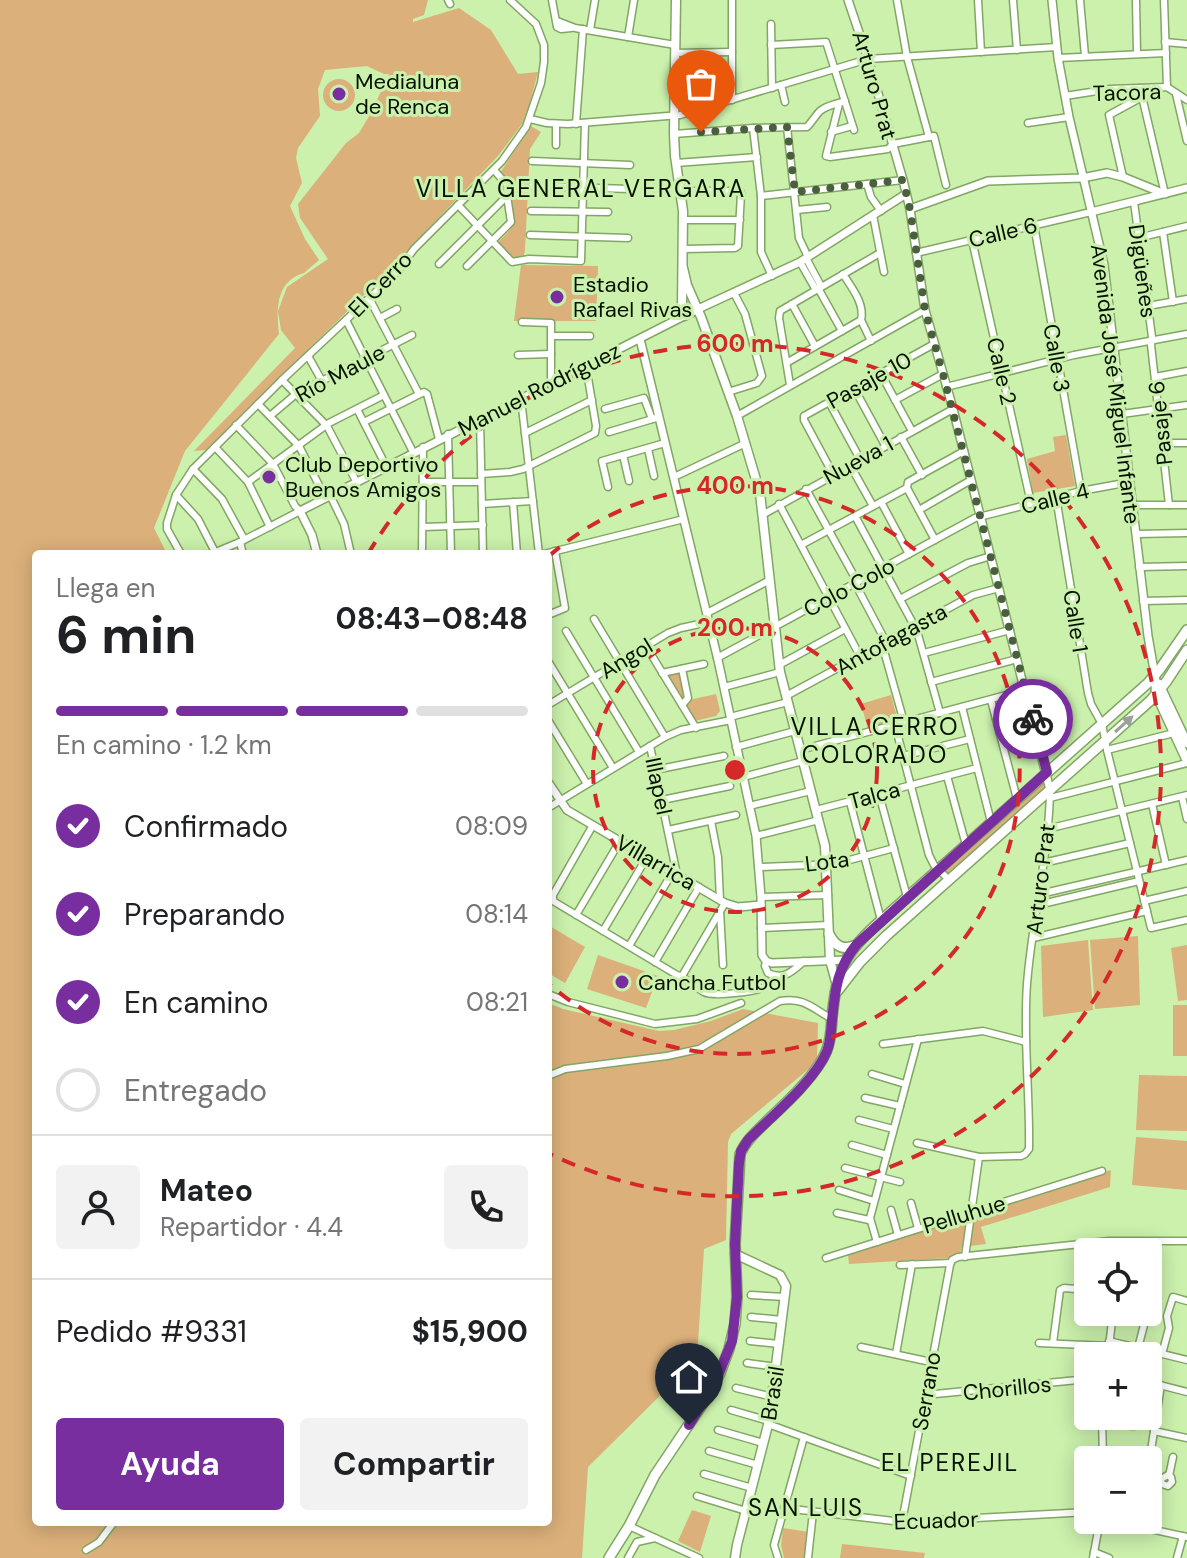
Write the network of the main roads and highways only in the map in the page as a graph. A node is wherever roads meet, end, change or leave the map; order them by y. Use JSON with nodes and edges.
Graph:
{"nodes":[{"id":1,"x":676,"y":0,"type":"edge"},
{"id":2,"x":683,"y":268,"type":"junction"},
{"id":3,"x":698,"y":309,"type":"junction"},
{"id":4,"x":1187,"y":630,"type":"edge"},
{"id":5,"x":1187,"y":650,"type":"edge"},
{"id":6,"x":1167,"y":660,"type":"junction"},
{"id":7,"x":1152,"y":661,"type":"road end"},
{"id":8,"x":1155,"y":676,"type":"junction"},
{"id":9,"x":1159,"y":691,"type":"junction"},
{"id":10,"x":1172,"y":720,"type":"junction"},
{"id":11,"x":1187,"y":743,"type":"edge"},
{"id":12,"x":1187,"y":762,"type":"edge"},
{"id":13,"x":878,"y":923,"type":"junction"},
{"id":14,"x":829,"y":930,"type":"junction"},
{"id":15,"x":886,"y":936,"type":"junction"},
{"id":16,"x":856,"y":945,"type":"junction"},
{"id":17,"x":866,"y":956,"type":"junction"},
{"id":18,"x":845,"y":960,"type":"junction"},
{"id":19,"x":836,"y":982,"type":"junction"},
{"id":20,"x":834,"y":997,"type":"junction"},
{"id":21,"x":735,"y":1254,"type":"junction"},
{"id":22,"x":609,"y":1558,"type":"edge"},
{"id":23,"x":735,"y":1558,"type":"edge"}],
"edges":[{"from":1,"to":2,"type":"main road"},
{"from":2,"to":3,"type":"main road"},
{"from":2,"to":3,"type":"main road","name":"Manuel Rodríguez"},
{"from":3,"to":14,"type":"main road"},
{"from":4,"to":6,"type":"main road"},
{"from":5,"to":9,"type":"main road"},
{"from":6,"to":7,"type":"main road"},
{"from":6,"to":8,"type":"main road"},
{"from":8,"to":9,"type":"main road","name":"Avenida José Miguel Infante"},
{"from":8,"to":13,"type":"main road"},
{"from":9,"to":10,"type":"main road","name":"Avenida José Miguel Infante"},
{"from":15,"to":9,"type":"main road","one_way":true},
{"from":10,"to":11,"type":"main road","name":"Avenida José Miguel Infante"},
{"from":10,"to":12,"type":"main road","name":"Avenida José Miguel Infante"},
{"from":13,"to":15,"type":"main road"},
{"from":13,"to":16,"type":"main road"},
{"from":14,"to":16,"type":"main road"},
{"from":14,"to":19,"type":"main road"},
{"from":15,"to":17,"type":"main road"},
{"from":16,"to":18,"type":"main road"},
{"from":17,"to":18,"type":"main road"},
{"from":17,"to":20,"type":"main road"},
{"from":18,"to":19,"type":"main road"},
{"from":19,"to":20,"type":"main road"},
{"from":20,"to":21,"type":"main road"},
{"from":21,"to":22,"type":"main road"},
{"from":21,"to":23,"type":"main road","name":"Brasil"}]}
